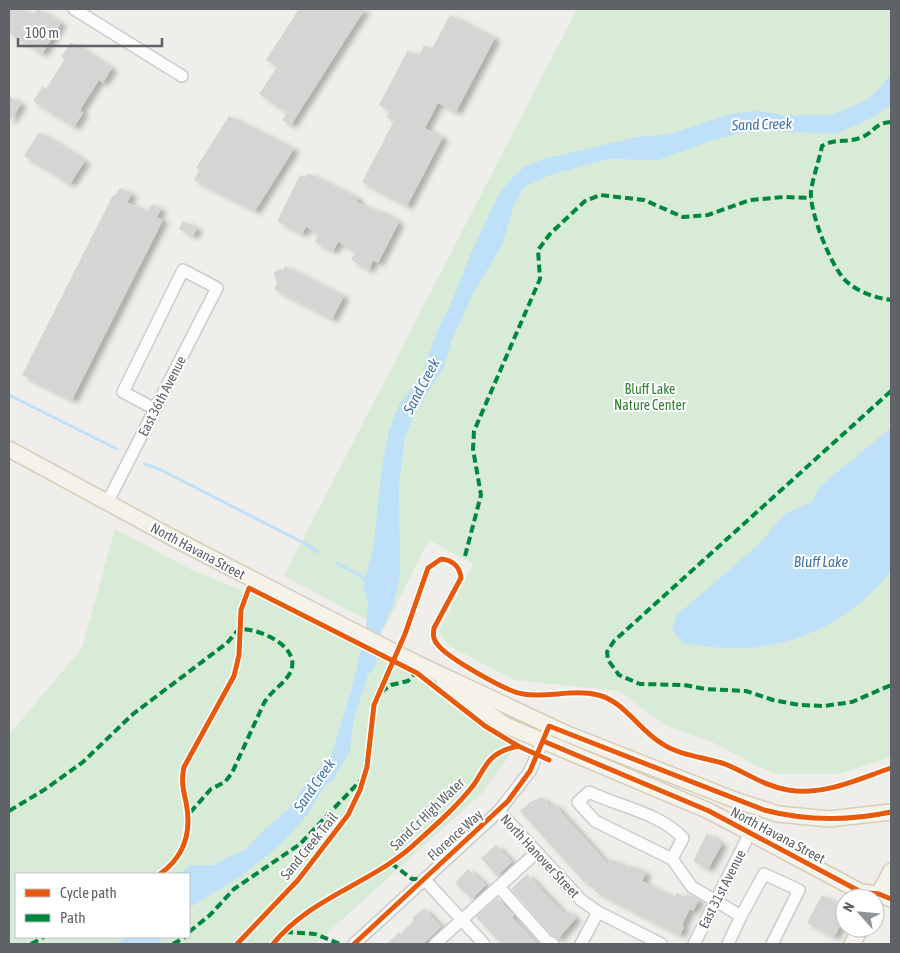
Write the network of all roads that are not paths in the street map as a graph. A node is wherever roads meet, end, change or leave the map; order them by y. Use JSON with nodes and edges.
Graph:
{"nodes":[{"id":1,"x":74,"y":9,"type":"edge"},
{"id":2,"x":182,"y":76,"type":"dead end"},
{"id":3,"x":155,"y":409,"type":"junction"},
{"id":4,"x":9,"y":449,"type":"edge"},
{"id":5,"x":107,"y":503,"type":"junction"},
{"id":6,"x":416,"y":663,"type":"junction"},
{"id":7,"x":549,"y":726,"type":"junction"},
{"id":8,"x":543,"y":741,"type":"junction"},
{"id":9,"x":499,"y":811,"type":"junction"},
{"id":10,"x":891,"y":812,"type":"edge"},
{"id":11,"x":750,"y":833,"type":"junction"},
{"id":12,"x":536,"y":853,"type":"junction"},
{"id":13,"x":672,"y":859,"type":"junction"},
{"id":14,"x":891,"y":871,"type":"edge"},
{"id":15,"x":424,"y":879,"type":"junction"},
{"id":16,"x":499,"y":886,"type":"junction"},
{"id":17,"x":854,"y":888,"type":"edge"},
{"id":18,"x":885,"y":889,"type":"edge"},
{"id":19,"x":716,"y":902,"type":"junction"},
{"id":20,"x":598,"y":912,"type":"junction"},
{"id":21,"x":742,"y":916,"type":"junction"},
{"id":22,"x":462,"y":920,"type":"junction"},
{"id":23,"x":354,"y":944,"type":"edge"},
{"id":24,"x":435,"y":944,"type":"edge"},
{"id":25,"x":484,"y":944,"type":"edge"},
{"id":26,"x":553,"y":944,"type":"edge"},
{"id":27,"x":581,"y":944,"type":"edge"},
{"id":28,"x":661,"y":944,"type":"edge"},
{"id":29,"x":694,"y":944,"type":"edge"},
{"id":30,"x":728,"y":944,"type":"edge"},
{"id":31,"x":772,"y":944,"type":"edge"}],
"edges":[{"from":1,"to":2,"type":"street"},
{"from":3,"to":3,"type":"street","name":"East 36th Avenue"},
{"from":3,"to":5,"type":"street","name":"East 36th Avenue"},
{"from":4,"to":5,"type":"main road","name":"North Havana Street"},
{"from":5,"to":6,"type":"main road","name":"North Havana Street"},
{"from":6,"to":7,"type":"main road","name":"North Havana Street"},
{"from":6,"to":8,"type":"main road","name":"North Havana Street"},
{"from":7,"to":8,"type":"street","name":"Florence Way"},
{"from":7,"to":10,"type":"main road","name":"North Havana Street"},
{"from":8,"to":9,"type":"street","name":"Florence Way"},
{"from":8,"to":11,"type":"main road","name":"North Havana Street"},
{"from":9,"to":12,"type":"street","name":"North Hanover Street"},
{"from":9,"to":15,"type":"street","name":"Florence Way"},
{"from":11,"to":17,"type":"main road","name":"North Havana Street"},
{"from":11,"to":19,"type":"street","name":"East 31st Avenue"},
{"from":12,"to":16,"type":"street"},
{"from":12,"to":20,"type":"street","name":"North Hanover Street"},
{"from":13,"to":13,"type":"street"},
{"from":13,"to":19,"type":"street"},
{"from":14,"to":18,"type":"main road"},
{"from":15,"to":22,"type":"street"},
{"from":15,"to":23,"type":"street","name":"Florence Way"},
{"from":16,"to":22,"type":"street"},
{"from":16,"to":26,"type":"street"},
{"from":19,"to":21,"type":"street"},
{"from":19,"to":29,"type":"street","name":"East 31st Avenue"},
{"from":20,"to":27,"type":"street"},
{"from":20,"to":28,"type":"street","name":"North Hanover Street"},
{"from":21,"to":30,"type":"street"},
{"from":21,"to":31,"type":"street"},
{"from":22,"to":24,"type":"street"},
{"from":22,"to":25,"type":"street"}]}
